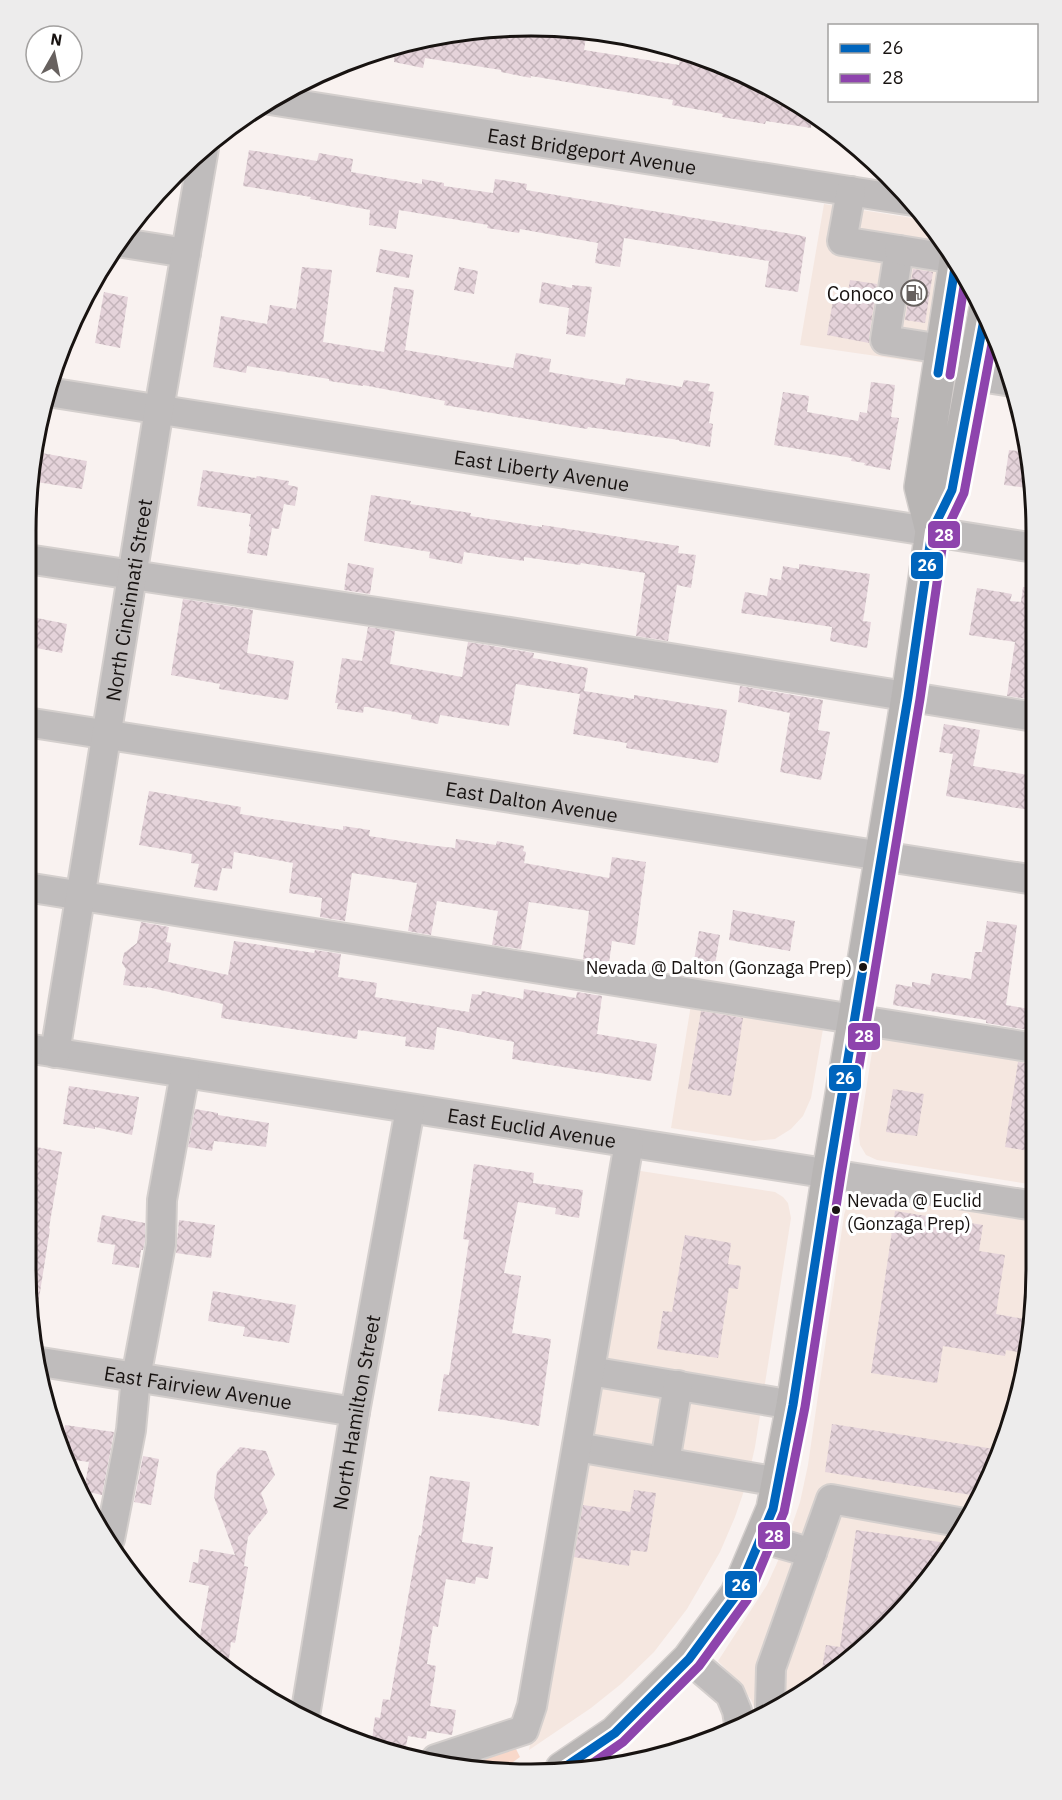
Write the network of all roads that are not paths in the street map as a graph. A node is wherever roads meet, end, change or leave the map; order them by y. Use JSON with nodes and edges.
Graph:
{"nodes":[{"id":1,"x":284,"y":102,"type":"edge"},
{"id":2,"x":202,"y":162,"type":"edge"},
{"id":3,"x":851,"y":191,"type":"junction"},
{"id":4,"x":897,"y":198,"type":"edge"},
{"id":5,"x":128,"y":244,"type":"edge"},
{"id":6,"x":899,"y":250,"type":"junction"},
{"id":7,"x":186,"y":253,"type":"junction"},
{"id":8,"x":944,"y":258,"type":"edge"},
{"id":9,"x":954,"y":274,"type":"edge"},
{"id":10,"x":982,"y":329,"type":"edge"},
{"id":11,"x":942,"y":349,"type":"junction"},
{"id":12,"x":974,"y":376,"type":"junction"},
{"id":13,"x":1002,"y":380,"type":"edge"},
{"id":14,"x":56,"y":393,"type":"edge"},
{"id":15,"x":159,"y":409,"type":"junction"},
{"id":16,"x":932,"y":531,"type":"junction"},
{"id":17,"x":1026,"y":547,"type":"edge"},
{"id":18,"x":36,"y":560,"type":"edge"},
{"id":19,"x":132,"y":576,"type":"junction"},
{"id":20,"x":908,"y":697,"type":"junction"},
{"id":21,"x":1026,"y":716,"type":"edge"},
{"id":22,"x":36,"y":724,"type":"edge"},
{"id":23,"x":106,"y":734,"type":"junction"},
{"id":24,"x":881,"y":856,"type":"junction"},
{"id":25,"x":1026,"y":879,"type":"edge"},
{"id":26,"x":36,"y":888,"type":"edge"},
{"id":27,"x":80,"y":895,"type":"junction"},
{"id":28,"x":855,"y":1019,"type":"junction"},
{"id":29,"x":1026,"y":1047,"type":"edge"},
{"id":30,"x":36,"y":1050,"type":"edge"},
{"id":31,"x":55,"y":1053,"type":"junction"},
{"id":32,"x":184,"y":1073,"type":"junction"},
{"id":33,"x":410,"y":1109,"type":"junction"},
{"id":34,"x":629,"y":1143,"type":"junction"},
{"id":35,"x":829,"y":1173,"type":"junction"},
{"id":36,"x":1026,"y":1205,"type":"edge"},
{"id":37,"x":45,"y":1363,"type":"edge"},
{"id":38,"x":590,"y":1371,"type":"junction"},
{"id":39,"x":136,"y":1377,"type":"junction"},
{"id":40,"x":678,"y":1385,"type":"junction"},
{"id":41,"x":793,"y":1405,"type":"junction"},
{"id":42,"x":355,"y":1412,"type":"junction"},
{"id":43,"x":577,"y":1447,"type":"junction"},
{"id":44,"x":665,"y":1462,"type":"junction"},
{"id":45,"x":779,"y":1482,"type":"junction"},
{"id":46,"x":957,"y":1522,"type":"edge"},
{"id":47,"x":111,"y":1532,"type":"edge"},
{"id":48,"x":761,"y":1538,"type":"junction"},
{"id":49,"x":812,"y":1553,"type":"junction"},
{"id":50,"x":689,"y":1659,"type":"junction"},
{"id":51,"x":770,"y":1702,"type":"edge"},
{"id":52,"x":306,"y":1710,"type":"edge"},
{"id":53,"x":744,"y":1716,"type":"edge"},
{"id":54,"x":445,"y":1756,"type":"edge"},
{"id":55,"x":572,"y":1762,"type":"edge"}],
"edges":[{"from":1,"to":3,"type":"street","name":"East Bridgeport Avenue"},
{"from":2,"to":7,"type":"street","name":"North Cincinnati Street"},
{"from":3,"to":4,"type":"street","name":"East Bridgeport Avenue"},
{"from":3,"to":6,"type":"street"},
{"from":5,"to":7,"type":"street"},
{"from":6,"to":8,"type":"street"},
{"from":6,"to":11,"type":"street"},
{"from":7,"to":15,"type":"street","name":"North Cincinnati Street"},
{"from":9,"to":11,"type":"main road"},
{"from":10,"to":12,"type":"main road"},
{"from":11,"to":16,"type":"main road"},
{"from":12,"to":13,"type":"street"},
{"from":12,"to":16,"type":"main road"},
{"from":14,"to":15,"type":"street","name":"East Liberty Avenue"},
{"from":15,"to":16,"type":"street","name":"East Liberty Avenue"},
{"from":15,"to":19,"type":"street","name":"North Cincinnati Street"},
{"from":16,"to":17,"type":"street","name":"East Liberty Avenue"},
{"from":16,"to":20,"type":"main road"},
{"from":18,"to":19,"type":"street"},
{"from":19,"to":20,"type":"street"},
{"from":19,"to":23,"type":"street","name":"North Cincinnati Street"},
{"from":20,"to":21,"type":"street"},
{"from":20,"to":24,"type":"main road"},
{"from":22,"to":23,"type":"street","name":"East Dalton Avenue"},
{"from":23,"to":24,"type":"street","name":"East Dalton Avenue"},
{"from":23,"to":27,"type":"street","name":"North Cincinnati Street"},
{"from":24,"to":25,"type":"street","name":"East Dalton Avenue"},
{"from":24,"to":28,"type":"main road"},
{"from":26,"to":27,"type":"street"},
{"from":27,"to":28,"type":"street"},
{"from":27,"to":31,"type":"street","name":"North Cincinnati Street"},
{"from":28,"to":29,"type":"street"},
{"from":28,"to":35,"type":"main road"},
{"from":30,"to":31,"type":"street","name":"East Euclid Avenue"},
{"from":31,"to":32,"type":"street","name":"East Euclid Avenue"},
{"from":32,"to":33,"type":"street","name":"East Euclid Avenue"},
{"from":32,"to":39,"type":"street"},
{"from":33,"to":34,"type":"street","name":"East Euclid Avenue"},
{"from":33,"to":42,"type":"street","name":"North Hamilton Street"},
{"from":34,"to":35,"type":"street","name":"East Euclid Avenue"},
{"from":34,"to":38,"type":"street"},
{"from":35,"to":36,"type":"street","name":"East Euclid Avenue"},
{"from":35,"to":41,"type":"main road"},
{"from":37,"to":39,"type":"street","name":"East Fairview Avenue"},
{"from":38,"to":40,"type":"street"},
{"from":38,"to":43,"type":"street"},
{"from":39,"to":42,"type":"street","name":"East Fairview Avenue"},
{"from":39,"to":47,"type":"street"},
{"from":40,"to":41,"type":"street"},
{"from":40,"to":44,"type":"street"},
{"from":41,"to":45,"type":"main road"},
{"from":42,"to":52,"type":"street","name":"North Hamilton Street"},
{"from":43,"to":44,"type":"street"},
{"from":43,"to":54,"type":"street"},
{"from":44,"to":45,"type":"street"},
{"from":45,"to":48,"type":"main road"},
{"from":46,"to":49,"type":"street"},
{"from":48,"to":49,"type":"street"},
{"from":48,"to":50,"type":"main road"},
{"from":49,"to":51,"type":"street"},
{"from":50,"to":53,"type":"street"},
{"from":50,"to":55,"type":"main road"}]}
